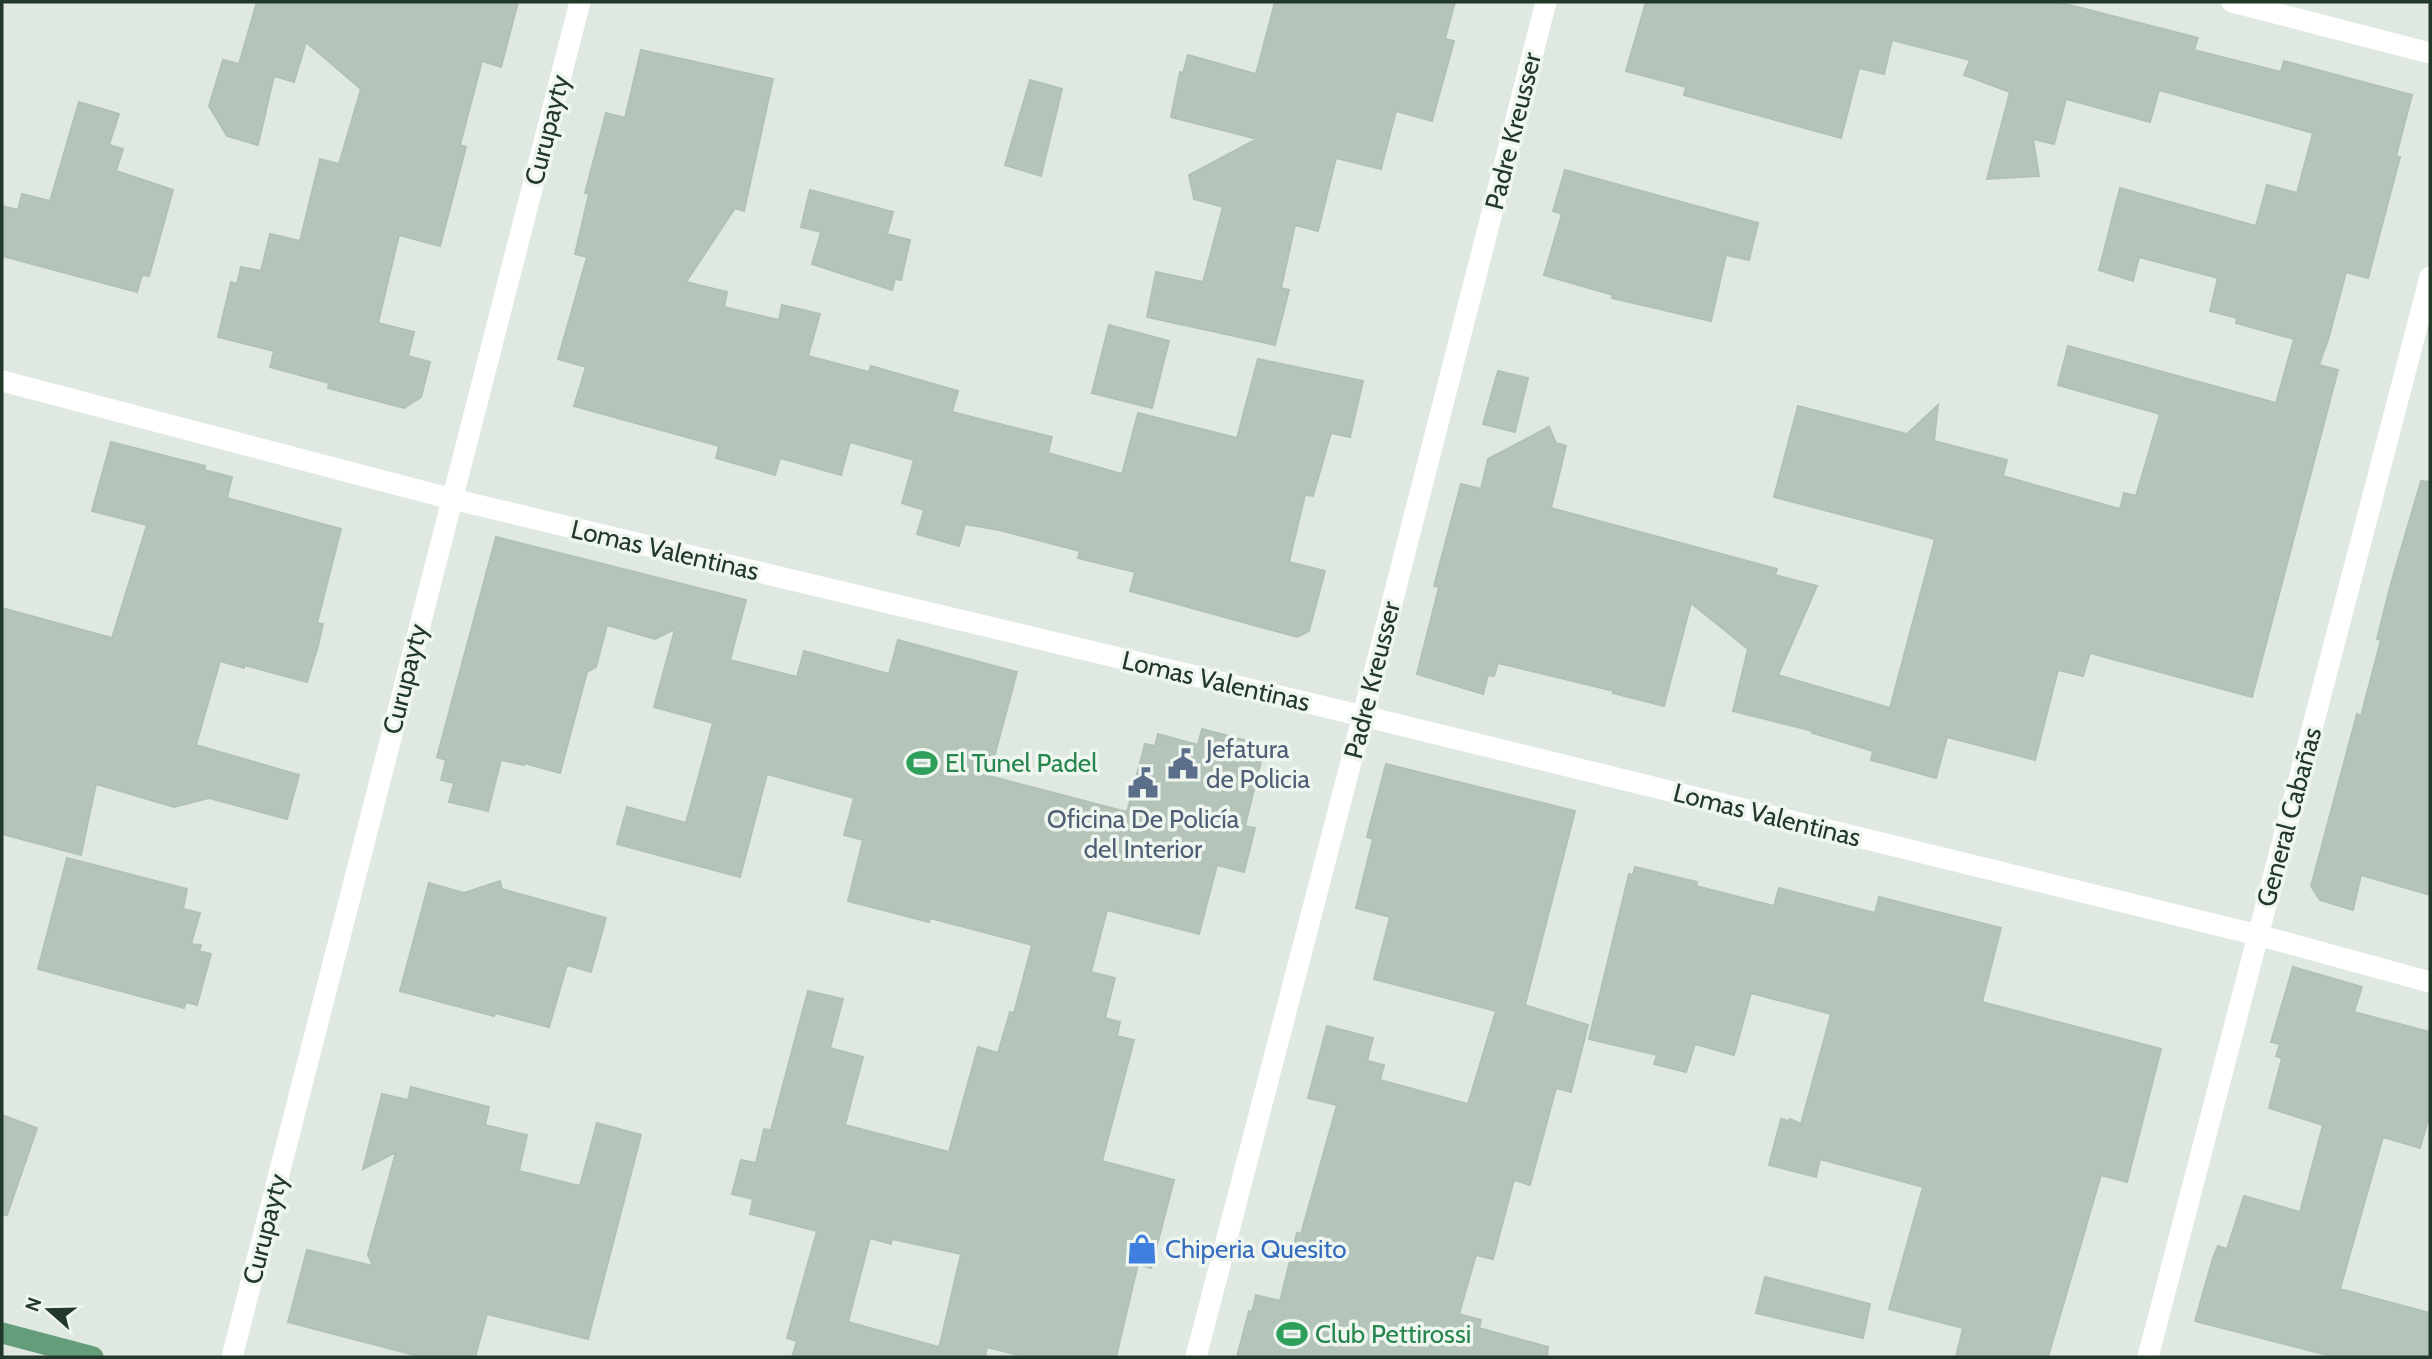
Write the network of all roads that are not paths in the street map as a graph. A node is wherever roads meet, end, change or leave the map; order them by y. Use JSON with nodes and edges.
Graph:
{"nodes":[{"id":1,"x":580,"y":2,"type":"edge"},
{"id":2,"x":1546,"y":2,"type":"edge"},
{"id":3,"x":2232,"y":2,"type":"edge"},
{"id":4,"x":2430,"y":53,"type":"edge"},
{"id":5,"x":2430,"y":277,"type":"edge"},
{"id":6,"x":2,"y":381,"type":"edge"},
{"id":7,"x":452,"y":499,"type":"junction"},
{"id":8,"x":1363,"y":716,"type":"junction"},
{"id":9,"x":2258,"y":935,"type":"junction"},
{"id":10,"x":2430,"y":982,"type":"edge"},
{"id":11,"x":2,"y":1333,"type":"edge"},
{"id":12,"x":93,"y":1357,"type":"edge"},
{"id":13,"x":232,"y":1357,"type":"edge"},
{"id":14,"x":1196,"y":1357,"type":"edge"},
{"id":15,"x":2148,"y":1357,"type":"edge"}],
"edges":[{"from":1,"to":7,"type":"street","name":"Curupayty"},
{"from":2,"to":8,"type":"street","name":"Padre Kreusser"},
{"from":3,"to":4,"type":"street"},
{"from":5,"to":9,"type":"street","name":"General Cabañas"},
{"from":6,"to":7,"type":"street","name":"Lomas Valentinas"},
{"from":7,"to":8,"type":"street","name":"Lomas Valentinas"},
{"from":7,"to":13,"type":"street","name":"Curupayty"},
{"from":8,"to":9,"type":"street","name":"Lomas Valentinas"},
{"from":8,"to":14,"type":"street","name":"Padre Kreusser"},
{"from":9,"to":10,"type":"street","name":"Lomas Valentinas"},
{"from":9,"to":15,"type":"street","name":"General Cabañas"},
{"from":11,"to":12,"type":"main road"}]}
